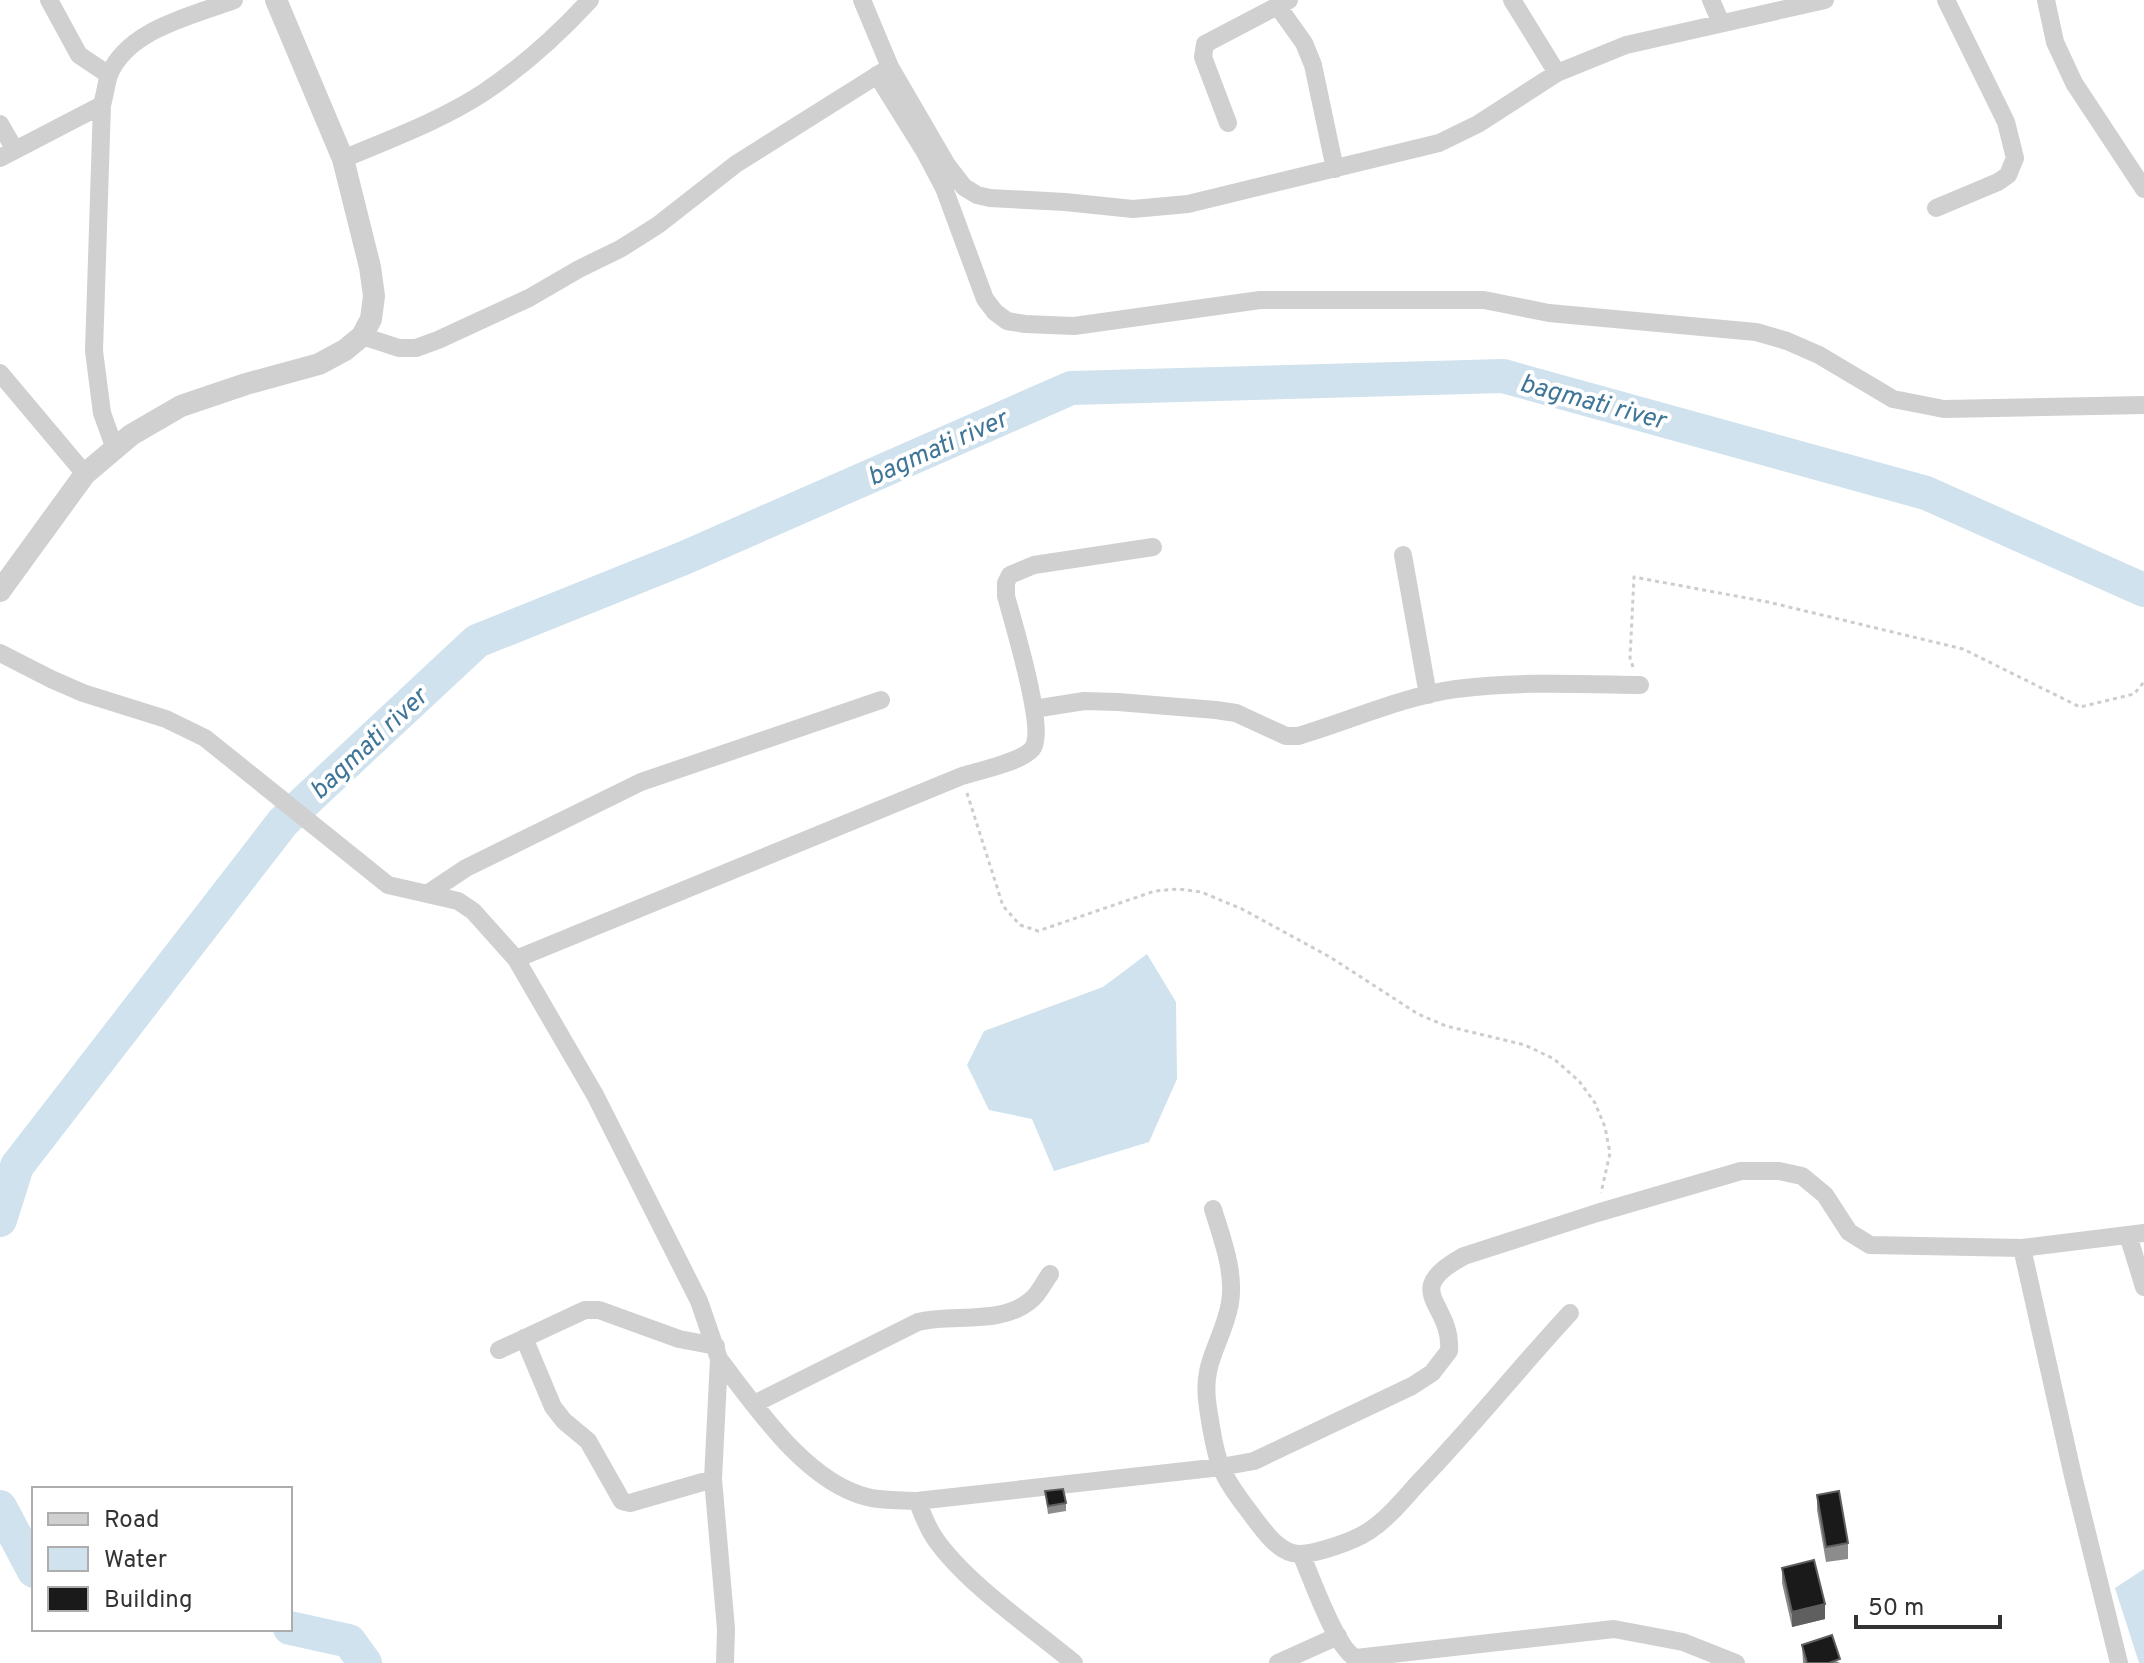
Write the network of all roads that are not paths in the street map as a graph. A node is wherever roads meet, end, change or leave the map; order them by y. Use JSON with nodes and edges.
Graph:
{"nodes":[{"id":1,"x":49,"y":0,"type":"edge"},
{"id":2,"x":234,"y":0,"type":"edge"},
{"id":3,"x":276,"y":0,"type":"edge"},
{"id":4,"x":590,"y":0,"type":"edge"},
{"id":5,"x":862,"y":0,"type":"edge"},
{"id":6,"x":1512,"y":0,"type":"edge"},
{"id":7,"x":1711,"y":0,"type":"edge"},
{"id":8,"x":1825,"y":0,"type":"edge"},
{"id":9,"x":1946,"y":0,"type":"edge"},
{"id":10,"x":2046,"y":0,"type":"edge"},
{"id":11,"x":1284,"y":4,"type":"edge"},
{"id":12,"x":1721,"y":23,"type":"junction"},
{"id":13,"x":884,"y":71,"type":"junction"},
{"id":14,"x":1557,"y":73,"type":"junction"},
{"id":15,"x":109,"y":75,"type":"junction"},
{"id":16,"x":102,"y":105,"type":"junction"},
{"id":17,"x":1228,"y":123,"type":"dead end"},
{"id":18,"x":0,"y":124,"type":"edge"},
{"id":19,"x":7,"y":154,"type":"edge"},
{"id":20,"x":343,"y":159,"type":"junction"},
{"id":21,"x":1335,"y":169,"type":"junction"},
{"id":22,"x":2144,"y":189,"type":"edge"},
{"id":23,"x":1936,"y":208,"type":"dead end"},
{"id":24,"x":362,"y":336,"type":"junction"},
{"id":25,"x":0,"y":373,"type":"edge"},
{"id":26,"x":2144,"y":405,"type":"edge"},
{"id":27,"x":115,"y":449,"type":"junction"},
{"id":28,"x":85,"y":474,"type":"junction"},
{"id":29,"x":1153,"y":547,"type":"dead end"},
{"id":30,"x":1403,"y":555,"type":"dead end"},
{"id":31,"x":0,"y":591,"type":"edge"},
{"id":32,"x":0,"y":653,"type":"edge"},
{"id":33,"x":1640,"y":685,"type":"road end"},
{"id":34,"x":1428,"y":695,"type":"junction"},
{"id":35,"x":881,"y":700,"type":"dead end"},
{"id":36,"x":1034,"y":709,"type":"junction"},
{"id":37,"x":427,"y":894,"type":"junction"},
{"id":38,"x":516,"y":959,"type":"junction"},
{"id":39,"x":1213,"y":1209,"type":"dead end"},
{"id":40,"x":2136,"y":1234,"type":"edge"},
{"id":41,"x":2022,"y":1248,"type":"junction"},
{"id":42,"x":1050,"y":1274,"type":"dead end"},
{"id":43,"x":2144,"y":1287,"type":"edge"},
{"id":44,"x":1570,"y":1313,"type":"dead end"},
{"id":45,"x":524,"y":1338,"type":"junction"},
{"id":46,"x":499,"y":1350,"type":"dead end"},
{"id":47,"x":718,"y":1352,"type":"junction"},
{"id":48,"x":754,"y":1404,"type":"junction"},
{"id":49,"x":1221,"y":1467,"type":"junction"},
{"id":50,"x":713,"y":1479,"type":"junction"},
{"id":51,"x":917,"y":1501,"type":"junction"},
{"id":52,"x":1301,"y":1554,"type":"junction"},
{"id":53,"x":1338,"y":1636,"type":"junction"},
{"id":54,"x":725,"y":1663,"type":"edge"},
{"id":55,"x":1074,"y":1663,"type":"edge"},
{"id":56,"x":1278,"y":1663,"type":"edge"},
{"id":57,"x":1736,"y":1663,"type":"edge"},
{"id":58,"x":2119,"y":1663,"type":"edge"}],
"edges":[{"from":1,"to":15,"type":"street"},
{"from":2,"to":15,"type":"street"},
{"from":3,"to":20,"type":"street"},
{"from":4,"to":20,"type":"street"},
{"from":5,"to":13,"type":"street"},
{"from":6,"to":14,"type":"street"},
{"from":7,"to":12,"type":"street"},
{"from":8,"to":12,"type":"street"},
{"from":9,"to":23,"type":"street"},
{"from":10,"to":22,"type":"street"},
{"from":11,"to":17,"type":"street"},
{"from":11,"to":21,"type":"street"},
{"from":12,"to":14,"type":"street"},
{"from":13,"to":21,"type":"street"},
{"from":13,"to":24,"type":"street"},
{"from":13,"to":26,"type":"street"},
{"from":14,"to":21,"type":"street"},
{"from":15,"to":16,"type":"street"},
{"from":16,"to":19,"type":"street"},
{"from":16,"to":27,"type":"street"},
{"from":18,"to":19,"type":"street"},
{"from":20,"to":24,"type":"street"},
{"from":24,"to":27,"type":"street"},
{"from":25,"to":28,"type":"street"},
{"from":27,"to":28,"type":"street"},
{"from":28,"to":31,"type":"street"},
{"from":29,"to":36,"type":"street"},
{"from":30,"to":34,"type":"street"},
{"from":32,"to":37,"type":"street"},
{"from":33,"to":34,"type":"street"},
{"from":34,"to":36,"type":"street"},
{"from":35,"to":37,"type":"street"},
{"from":36,"to":38,"type":"street"},
{"from":37,"to":38,"type":"street"},
{"from":38,"to":47,"type":"street"},
{"from":39,"to":49,"type":"street"},
{"from":40,"to":41,"type":"street"},
{"from":40,"to":43,"type":"street"},
{"from":41,"to":49,"type":"street"},
{"from":41,"to":58,"type":"street"},
{"from":42,"to":48,"type":"street"},
{"from":44,"to":52,"type":"street"},
{"from":45,"to":46,"type":"street"},
{"from":45,"to":47,"type":"street"},
{"from":45,"to":50,"type":"street"},
{"from":47,"to":48,"type":"street"},
{"from":47,"to":50,"type":"street"},
{"from":48,"to":51,"type":"street"},
{"from":49,"to":51,"type":"street"},
{"from":49,"to":52,"type":"street"},
{"from":50,"to":54,"type":"street"},
{"from":51,"to":55,"type":"street"},
{"from":52,"to":53,"type":"street"},
{"from":53,"to":56,"type":"street"},
{"from":53,"to":57,"type":"street"}]}
